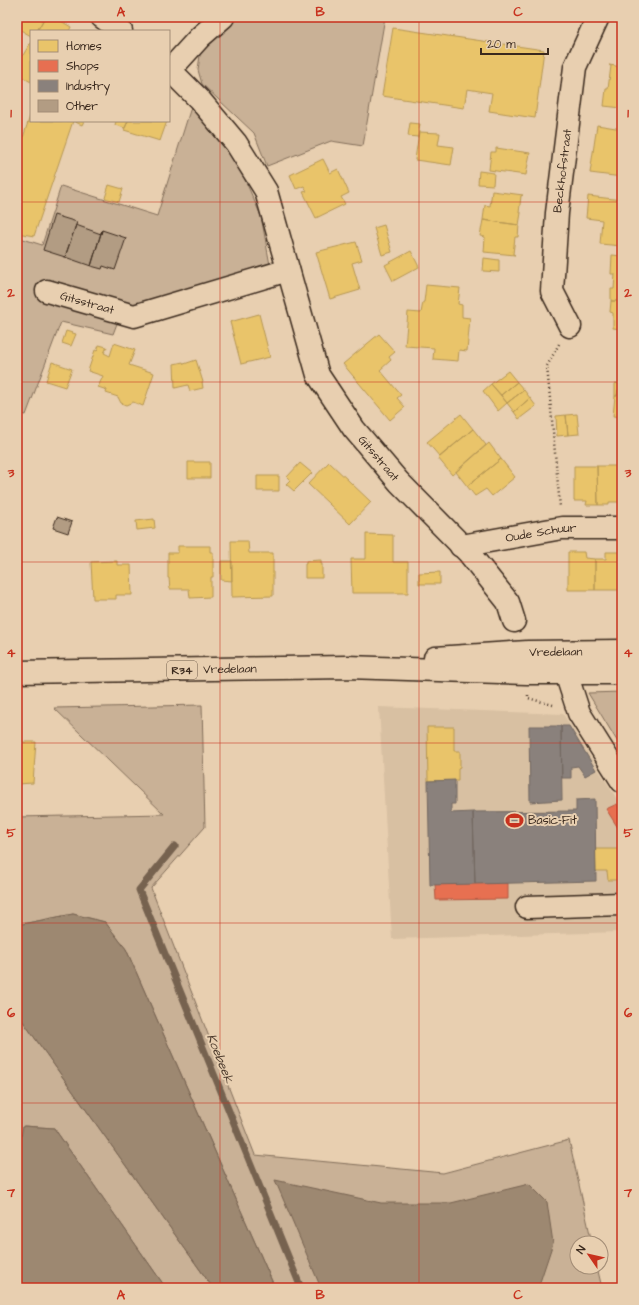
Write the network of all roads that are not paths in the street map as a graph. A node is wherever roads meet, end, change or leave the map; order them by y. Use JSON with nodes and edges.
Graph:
{"nodes":[{"id":1,"x":102,"y":17,"type":"edge"},
{"id":2,"x":223,"y":17,"type":"edge"},
{"id":3,"x":598,"y":17,"type":"edge"},
{"id":4,"x":120,"y":30,"type":"edge"},
{"id":5,"x":170,"y":69,"type":"edge"},
{"id":6,"x":288,"y":270,"type":"junction"},
{"id":7,"x":47,"y":291,"type":"dead end"},
{"id":8,"x":570,"y":326,"type":"road end"},
{"id":9,"x":622,"y":528,"type":"edge"},
{"id":10,"x":461,"y":546,"type":"junction"},
{"id":11,"x":514,"y":621,"type":"dead end"},
{"id":12,"x":622,"y":651,"type":"edge"},
{"id":13,"x":566,"y":652,"type":"junction"},
{"id":14,"x":347,"y":667,"type":"junction"},
{"id":15,"x":17,"y":672,"type":"edge"},
{"id":16,"x":566,"y":673,"type":"junction"},
{"id":17,"x":622,"y":673,"type":"edge"},
{"id":18,"x":622,"y":781,"type":"edge"},
{"id":19,"x":622,"y":904,"type":"edge"},
{"id":20,"x":527,"y":907,"type":"dead end"}],
"edges":[{"from":1,"to":4,"type":"street"},
{"from":2,"to":5,"type":"street"},
{"from":3,"to":8,"type":"street","name":"Beckhofstraat"},
{"from":5,"to":6,"type":"street","name":"Gitsstraat"},
{"from":6,"to":7,"type":"street","name":"Gitsstraat"},
{"from":6,"to":10,"type":"street","name":"Gitsstraat"},
{"from":9,"to":10,"type":"street","name":"Oude Schuur"},
{"from":10,"to":11,"type":"street","name":"Gitsstraat"},
{"from":12,"to":13,"type":"street","name":"Vredelaan","number":"R34"},
{"from":13,"to":14,"type":"street","name":"Vredelaan","number":"R34"},
{"from":13,"to":16,"type":"street"},
{"from":14,"to":15,"type":"street","name":"Vredelaan","number":"R34"},
{"from":14,"to":16,"type":"street","name":"Vredelaan","number":"R34"},
{"from":16,"to":17,"type":"street","name":"Vredelaan","number":"R34"},
{"from":16,"to":18,"type":"street"},
{"from":19,"to":20,"type":"street"}]}
